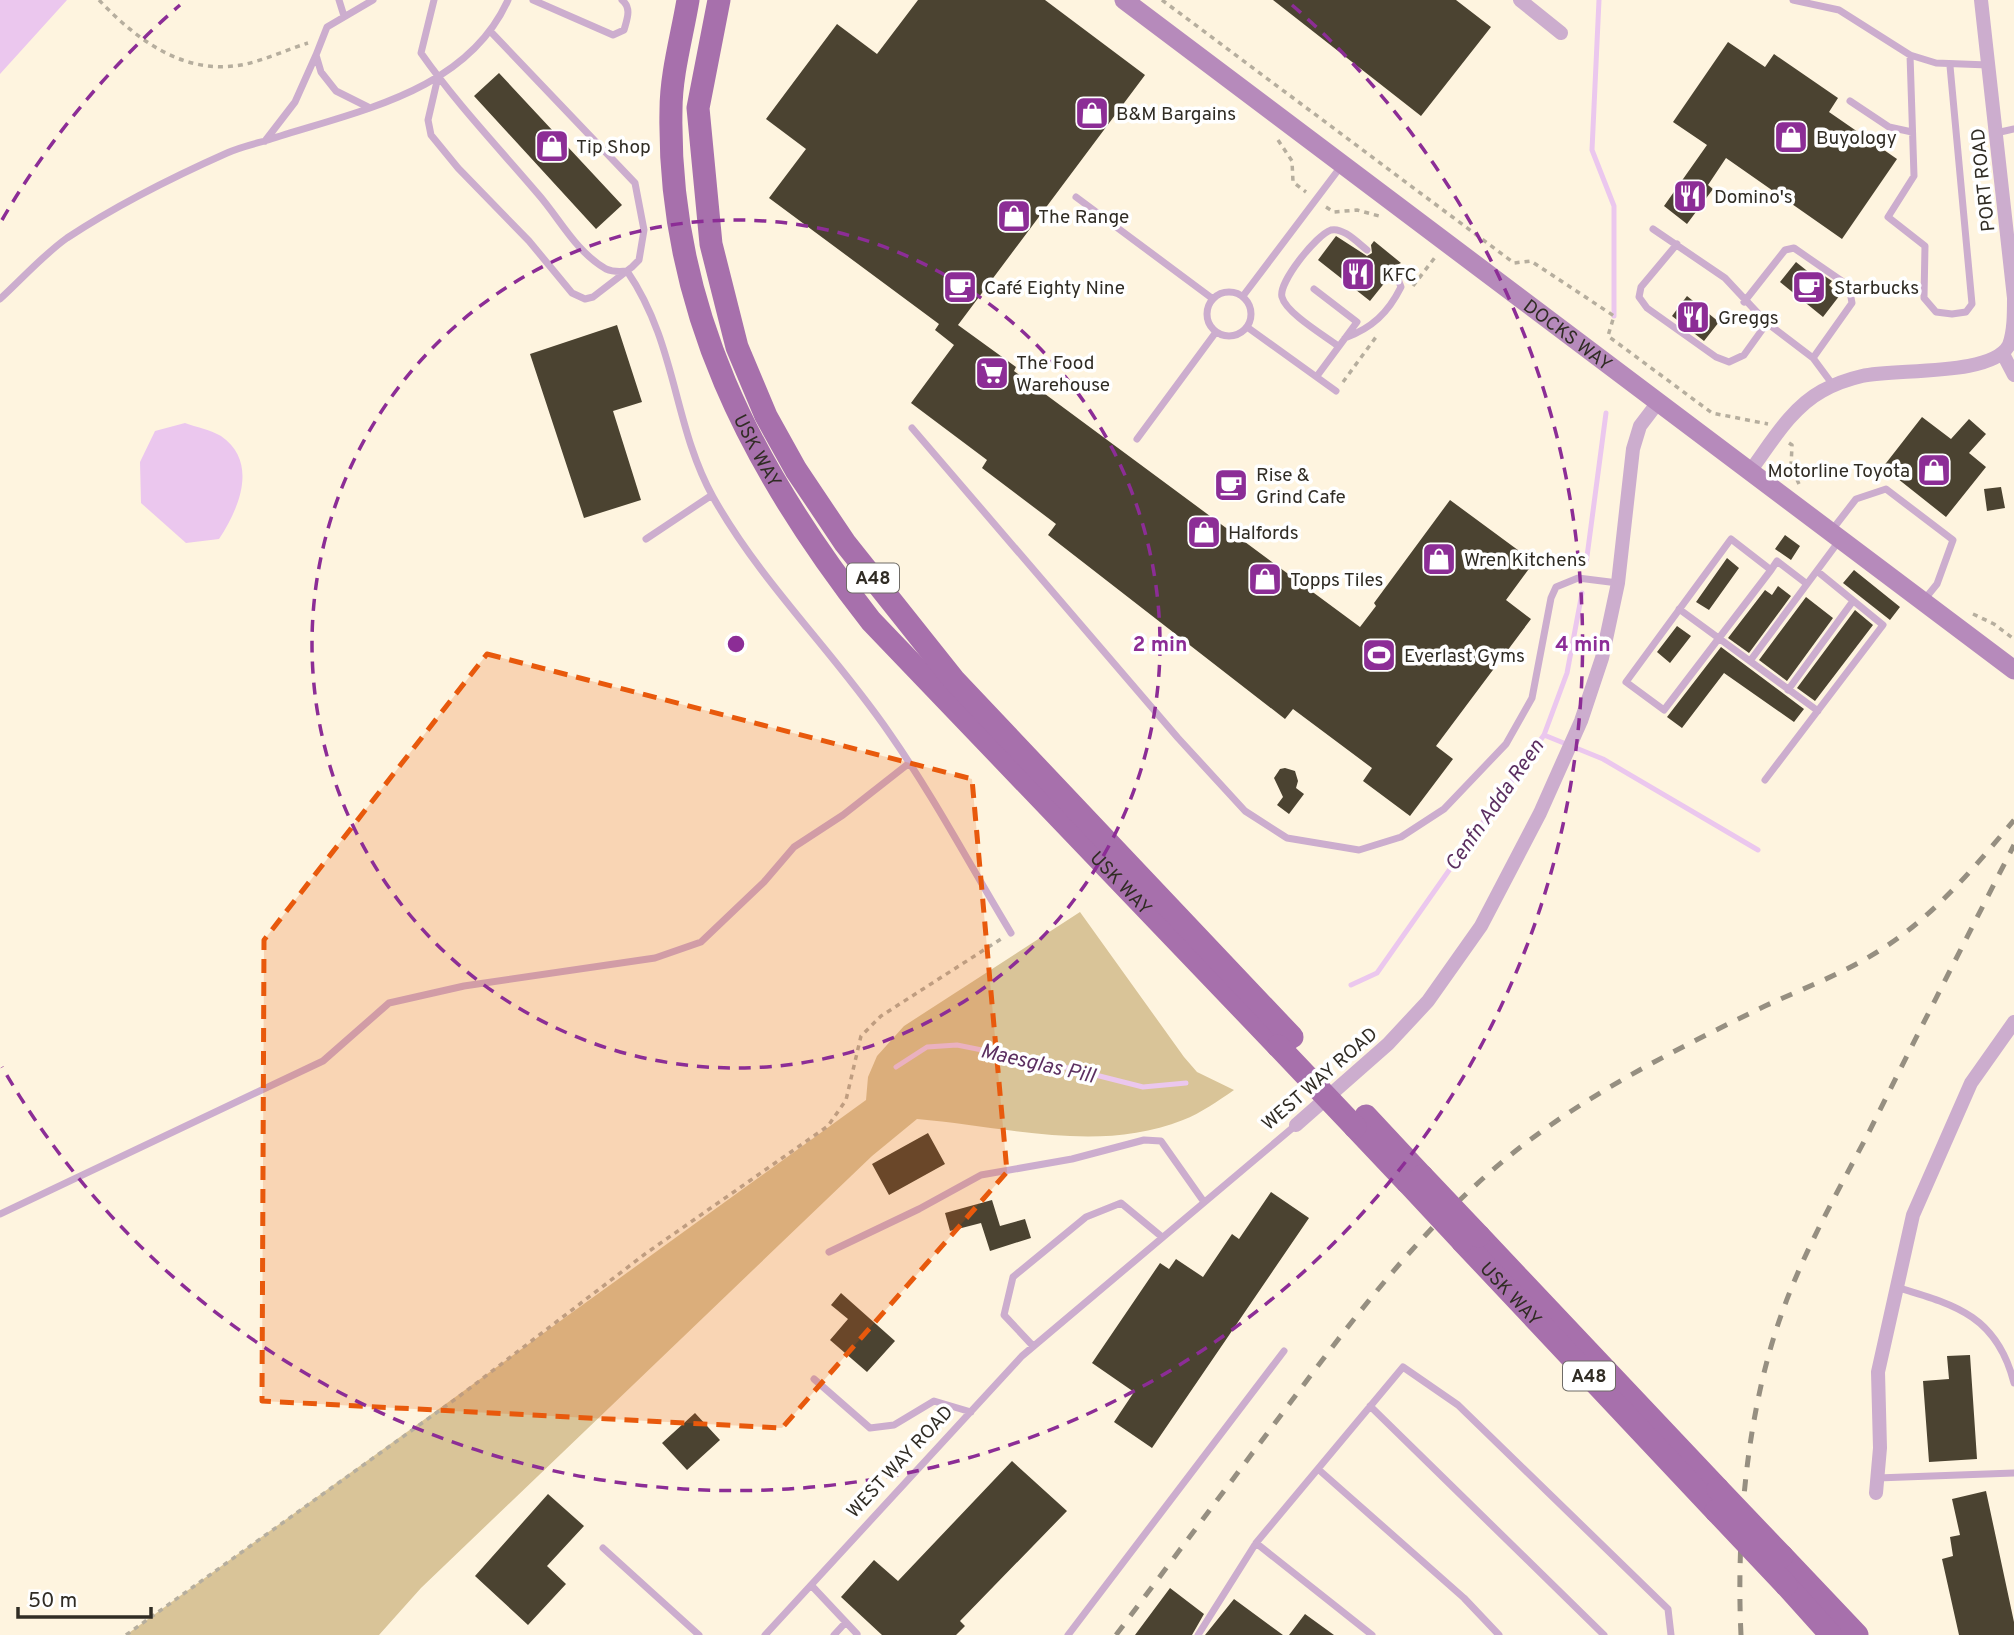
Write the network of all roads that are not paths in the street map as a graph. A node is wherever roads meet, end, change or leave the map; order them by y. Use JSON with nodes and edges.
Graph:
{"nodes":[{"id":1,"x":339,"y":0,"type":"edge"},
{"id":2,"x":373,"y":0,"type":"edge"},
{"id":3,"x":434,"y":0,"type":"edge"},
{"id":4,"x":508,"y":0,"type":"edge"},
{"id":5,"x":533,"y":0,"type":"edge"},
{"id":6,"x":622,"y":0,"type":"edge"},
{"id":7,"x":688,"y":0,"type":"edge"},
{"id":8,"x":719,"y":0,"type":"edge"},
{"id":9,"x":1124,"y":0,"type":"edge"},
{"id":10,"x":1520,"y":0,"type":"edge"},
{"id":11,"x":1793,"y":0,"type":"edge"},
{"id":12,"x":1981,"y":0,"type":"edge"},
{"id":13,"x":344,"y":16,"type":"junction"},
{"id":14,"x":491,"y":32,"type":"junction"},
{"id":15,"x":1561,"y":33,"type":"dead end"},
{"id":16,"x":316,"y":54,"type":"junction"},
{"id":17,"x":1910,"y":54,"type":"junction"},
{"id":18,"x":1950,"y":65,"type":"junction"},
{"id":19,"x":1989,"y":65,"type":"junction"},
{"id":20,"x":438,"y":77,"type":"junction"},
{"id":21,"x":1850,"y":101,"type":"dead end"},
{"id":22,"x":368,"y":107,"type":"junction"},
{"id":23,"x":2014,"y":129,"type":"edge"},
{"id":24,"x":1912,"y":132,"type":"junction"},
{"id":25,"x":1996,"y":133,"type":"junction"},
{"id":26,"x":265,"y":141,"type":"junction"},
{"id":27,"x":1343,"y":164,"type":"junction"},
{"id":28,"x":1076,"y":197,"type":"dead end"},
{"id":29,"x":2010,"y":210,"type":"edge"},
{"id":30,"x":1653,"y":229,"type":"dead end"},
{"id":31,"x":1677,"y":244,"type":"junction"},
{"id":32,"x":1367,"y":250,"type":"dead end"},
{"id":33,"x":627,"y":271,"type":"junction"},
{"id":34,"x":1395,"y":271,"type":"dead end"},
{"id":35,"x":1314,"y":289,"type":"dead end"},
{"id":36,"x":1243,"y":296,"type":"junction"},
{"id":37,"x":0,"y":299,"type":"edge"},
{"id":38,"x":1213,"y":299,"type":"junction"},
{"id":39,"x":1744,"y":302,"type":"junction"},
{"id":40,"x":1767,"y":323,"type":"junction"},
{"id":41,"x":1247,"y":327,"type":"junction"},
{"id":42,"x":1216,"y":332,"type":"junction"},
{"id":43,"x":1344,"y":338,"type":"junction"},
{"id":44,"x":1338,"y":346,"type":"junction"},
{"id":45,"x":2003,"y":354,"type":"junction"},
{"id":46,"x":1813,"y":358,"type":"junction"},
{"id":47,"x":2014,"y":375,"type":"edge"},
{"id":48,"x":1317,"y":376,"type":"junction"},
{"id":49,"x":1834,"y":386,"type":"junction"},
{"id":50,"x":1336,"y":391,"type":"dead end"},
{"id":51,"x":1659,"y":401,"type":"junction"},
{"id":52,"x":912,"y":428,"type":"dead end"},
{"id":53,"x":1137,"y":439,"type":"dead end"},
{"id":54,"x":1751,"y":470,"type":"junction"},
{"id":55,"x":712,"y":495,"type":"junction"},
{"id":56,"x":1836,"y":534,"type":"junction"},
{"id":57,"x":646,"y":539,"type":"dead end"},
{"id":58,"x":1771,"y":570,"type":"junction"},
{"id":59,"x":1817,"y":571,"type":"junction"},
{"id":60,"x":1618,"y":583,"type":"junction"},
{"id":61,"x":1807,"y":584,"type":"junction"},
{"id":62,"x":1924,"y":600,"type":"junction"},
{"id":63,"x":1853,"y":601,"type":"junction"},
{"id":64,"x":1679,"y":609,"type":"junction"},
{"id":65,"x":1719,"y":638,"type":"junction"},
{"id":66,"x":1750,"y":661,"type":"junction"},
{"id":67,"x":2014,"y":670,"type":"edge"},
{"id":68,"x":1788,"y":690,"type":"junction"},
{"id":69,"x":1818,"y":712,"type":"junction"},
{"id":70,"x":908,"y":764,"type":"junction"},
{"id":71,"x":1765,"y":780,"type":"dead end"},
{"id":72,"x":1011,"y":933,"type":"road end"},
{"id":73,"x":2014,"y":1022,"type":"edge"},
{"id":74,"x":1285,"y":1042,"type":"junction"},
{"id":75,"x":1296,"y":1125,"type":"joint"},
{"id":76,"x":1204,"y":1202,"type":"junction"},
{"id":77,"x":0,"y":1214,"type":"edge"},
{"id":78,"x":1162,"y":1237,"type":"junction"},
{"id":79,"x":829,"y":1252,"type":"dead end"},
{"id":80,"x":1895,"y":1287,"type":"junction"},
{"id":81,"x":1033,"y":1346,"type":"junction"},
{"id":82,"x":1284,"y":1351,"type":"dead end"},
{"id":83,"x":814,"y":1379,"type":"dead end"},
{"id":84,"x":2014,"y":1383,"type":"edge"},
{"id":85,"x":1370,"y":1406,"type":"junction"},
{"id":86,"x":971,"y":1412,"type":"junction"},
{"id":87,"x":1318,"y":1469,"type":"junction"},
{"id":88,"x":2014,"y":1473,"type":"edge"},
{"id":89,"x":1877,"y":1478,"type":"junction"},
{"id":90,"x":1876,"y":1493,"type":"dead end"},
{"id":91,"x":1717,"y":1500,"type":"junction"},
{"id":92,"x":1256,"y":1544,"type":"junction"},
{"id":93,"x":603,"y":1548,"type":"dead end"},
{"id":94,"x":811,"y":1585,"type":"junction"},
{"id":95,"x":846,"y":1622,"type":"junction"},
{"id":96,"x":857,"y":1634,"type":"edge"},
{"id":97,"x":699,"y":1635,"type":"edge"},
{"id":98,"x":765,"y":1635,"type":"edge"},
{"id":99,"x":834,"y":1635,"type":"edge"},
{"id":100,"x":1068,"y":1635,"type":"edge"},
{"id":101,"x":1198,"y":1635,"type":"edge"},
{"id":102,"x":1372,"y":1635,"type":"edge"},
{"id":103,"x":1499,"y":1635,"type":"edge"},
{"id":104,"x":1604,"y":1635,"type":"edge"},
{"id":105,"x":1671,"y":1635,"type":"edge"},
{"id":106,"x":1831,"y":1635,"type":"edge"},
{"id":107,"x":1857,"y":1635,"type":"edge"}],
"edges":[{"from":1,"to":13,"type":"lane"},
{"from":2,"to":13,"type":"lane"},
{"from":3,"to":20,"type":"lane"},
{"from":4,"to":14,"type":"lane"},
{"from":5,"to":6,"type":"lane"},
{"from":7,"to":74,"type":"main road","name":"USK WAY","number":"A48"},
{"from":8,"to":74,"type":"main road","name":"USK WAY","number":"A48"},
{"from":9,"to":27,"type":"street","name":"DOCKS WAY"},
{"from":10,"to":15,"type":"street"},
{"from":11,"to":17,"type":"lane"},
{"from":12,"to":19,"type":"street","name":"PORT ROAD"},
{"from":13,"to":16,"type":"lane"},
{"from":14,"to":20,"type":"lane"},
{"from":14,"to":33,"type":"lane"},
{"from":16,"to":22,"type":"lane"},
{"from":16,"to":26,"type":"lane"},
{"from":17,"to":18,"type":"lane"},
{"from":17,"to":24,"type":"lane"},
{"from":18,"to":19,"type":"lane"},
{"from":18,"to":24,"type":"lane"},
{"from":19,"to":25,"type":"street","name":"PORT ROAD"},
{"from":20,"to":22,"type":"lane"},
{"from":20,"to":33,"type":"lane"},
{"from":20,"to":33,"type":"lane"},
{"from":21,"to":24,"type":"lane"},
{"from":22,"to":26,"type":"lane"},
{"from":23,"to":25,"type":"lane"},
{"from":25,"to":29,"type":"street","name":"PORT ROAD"},
{"from":26,"to":37,"type":"lane"},
{"from":27,"to":36,"type":"lane"},
{"from":27,"to":51,"type":"street","name":"DOCKS WAY"},
{"from":28,"to":38,"type":"lane"},
{"from":29,"to":45,"type":"street","name":"PORT ROAD"},
{"from":30,"to":31,"type":"lane"},
{"from":31,"to":39,"type":"lane"},
{"from":31,"to":40,"type":"lane"},
{"from":32,"to":44,"type":"lane"},
{"from":33,"to":55,"type":"lane"},
{"from":34,"to":43,"type":"lane"},
{"from":35,"to":43,"type":"lane"},
{"from":36,"to":38,"type":"lane"},
{"from":36,"to":41,"type":"lane"},
{"from":38,"to":42,"type":"lane"},
{"from":39,"to":40,"type":"lane"},
{"from":39,"to":46,"type":"lane"},
{"from":40,"to":46,"type":"lane"},
{"from":41,"to":42,"type":"lane"},
{"from":41,"to":48,"type":"lane"},
{"from":42,"to":53,"type":"lane"},
{"from":43,"to":44,"type":"lane"},
{"from":44,"to":48,"type":"lane"},
{"from":45,"to":47,"type":"street"},
{"from":45,"to":49,"type":"street"},
{"from":46,"to":49,"type":"lane"},
{"from":48,"to":50,"type":"lane"},
{"from":49,"to":54,"type":"street"},
{"from":51,"to":54,"type":"street","name":"DOCKS WAY"},
{"from":51,"to":60,"type":"street","name":"WEST WAY ROAD"},
{"from":52,"to":60,"type":"lane"},
{"from":54,"to":56,"type":"street","name":"DOCKS WAY"},
{"from":55,"to":57,"type":"lane"},
{"from":55,"to":70,"type":"lane"},
{"from":56,"to":59,"type":"lane"},
{"from":56,"to":62,"type":"street","name":"DOCKS WAY"},
{"from":56,"to":62,"type":"lane"},
{"from":58,"to":61,"type":"lane"},
{"from":58,"to":64,"type":"lane"},
{"from":58,"to":65,"type":"lane"},
{"from":59,"to":61,"type":"lane"},
{"from":59,"to":63,"type":"lane"},
{"from":60,"to":75,"type":"street","name":"WEST WAY ROAD"},
{"from":61,"to":66,"type":"lane"},
{"from":62,"to":67,"type":"street","name":"DOCKS WAY"},
{"from":63,"to":68,"type":"lane"},
{"from":63,"to":69,"type":"lane"},
{"from":64,"to":65,"type":"lane"},
{"from":64,"to":65,"type":"lane"},
{"from":65,"to":66,"type":"lane"},
{"from":66,"to":68,"type":"lane"},
{"from":68,"to":69,"type":"lane"},
{"from":69,"to":71,"type":"lane"},
{"from":70,"to":72,"type":"lane"},
{"from":70,"to":77,"type":"lane"},
{"from":73,"to":80,"type":"street"},
{"from":74,"to":91,"type":"main road","name":"USK WAY","number":"A48","bridge":true},
{"from":75,"to":76,"type":"lane","name":"WEST WAY ROAD"},
{"from":76,"to":78,"type":"lane","name":"WEST WAY ROAD"},
{"from":76,"to":79,"type":"lane"},
{"from":78,"to":81,"type":"lane","name":"WEST WAY ROAD"},
{"from":78,"to":81,"type":"lane"},
{"from":80,"to":84,"type":"lane"},
{"from":80,"to":89,"type":"street"},
{"from":81,"to":86,"type":"lane","name":"WEST WAY ROAD"},
{"from":82,"to":100,"type":"lane"},
{"from":83,"to":86,"type":"lane"},
{"from":85,"to":87,"type":"lane"},
{"from":85,"to":104,"type":"lane"},
{"from":85,"to":105,"type":"lane"},
{"from":86,"to":94,"type":"lane","name":"WEST WAY ROAD"},
{"from":87,"to":92,"type":"lane"},
{"from":87,"to":103,"type":"lane"},
{"from":88,"to":89,"type":"lane"},
{"from":89,"to":90,"type":"street"},
{"from":91,"to":106,"type":"main road","name":"USK WAY","number":"A48","bridge":true},
{"from":91,"to":107,"type":"main road","name":"USK WAY","number":"A48","bridge":true},
{"from":92,"to":101,"type":"lane"},
{"from":92,"to":102,"type":"lane"},
{"from":93,"to":97,"type":"lane"},
{"from":94,"to":95,"type":"lane"},
{"from":94,"to":98,"type":"lane","name":"WEST WAY ROAD"},
{"from":95,"to":96,"type":"lane"},
{"from":95,"to":99,"type":"lane"}]}
